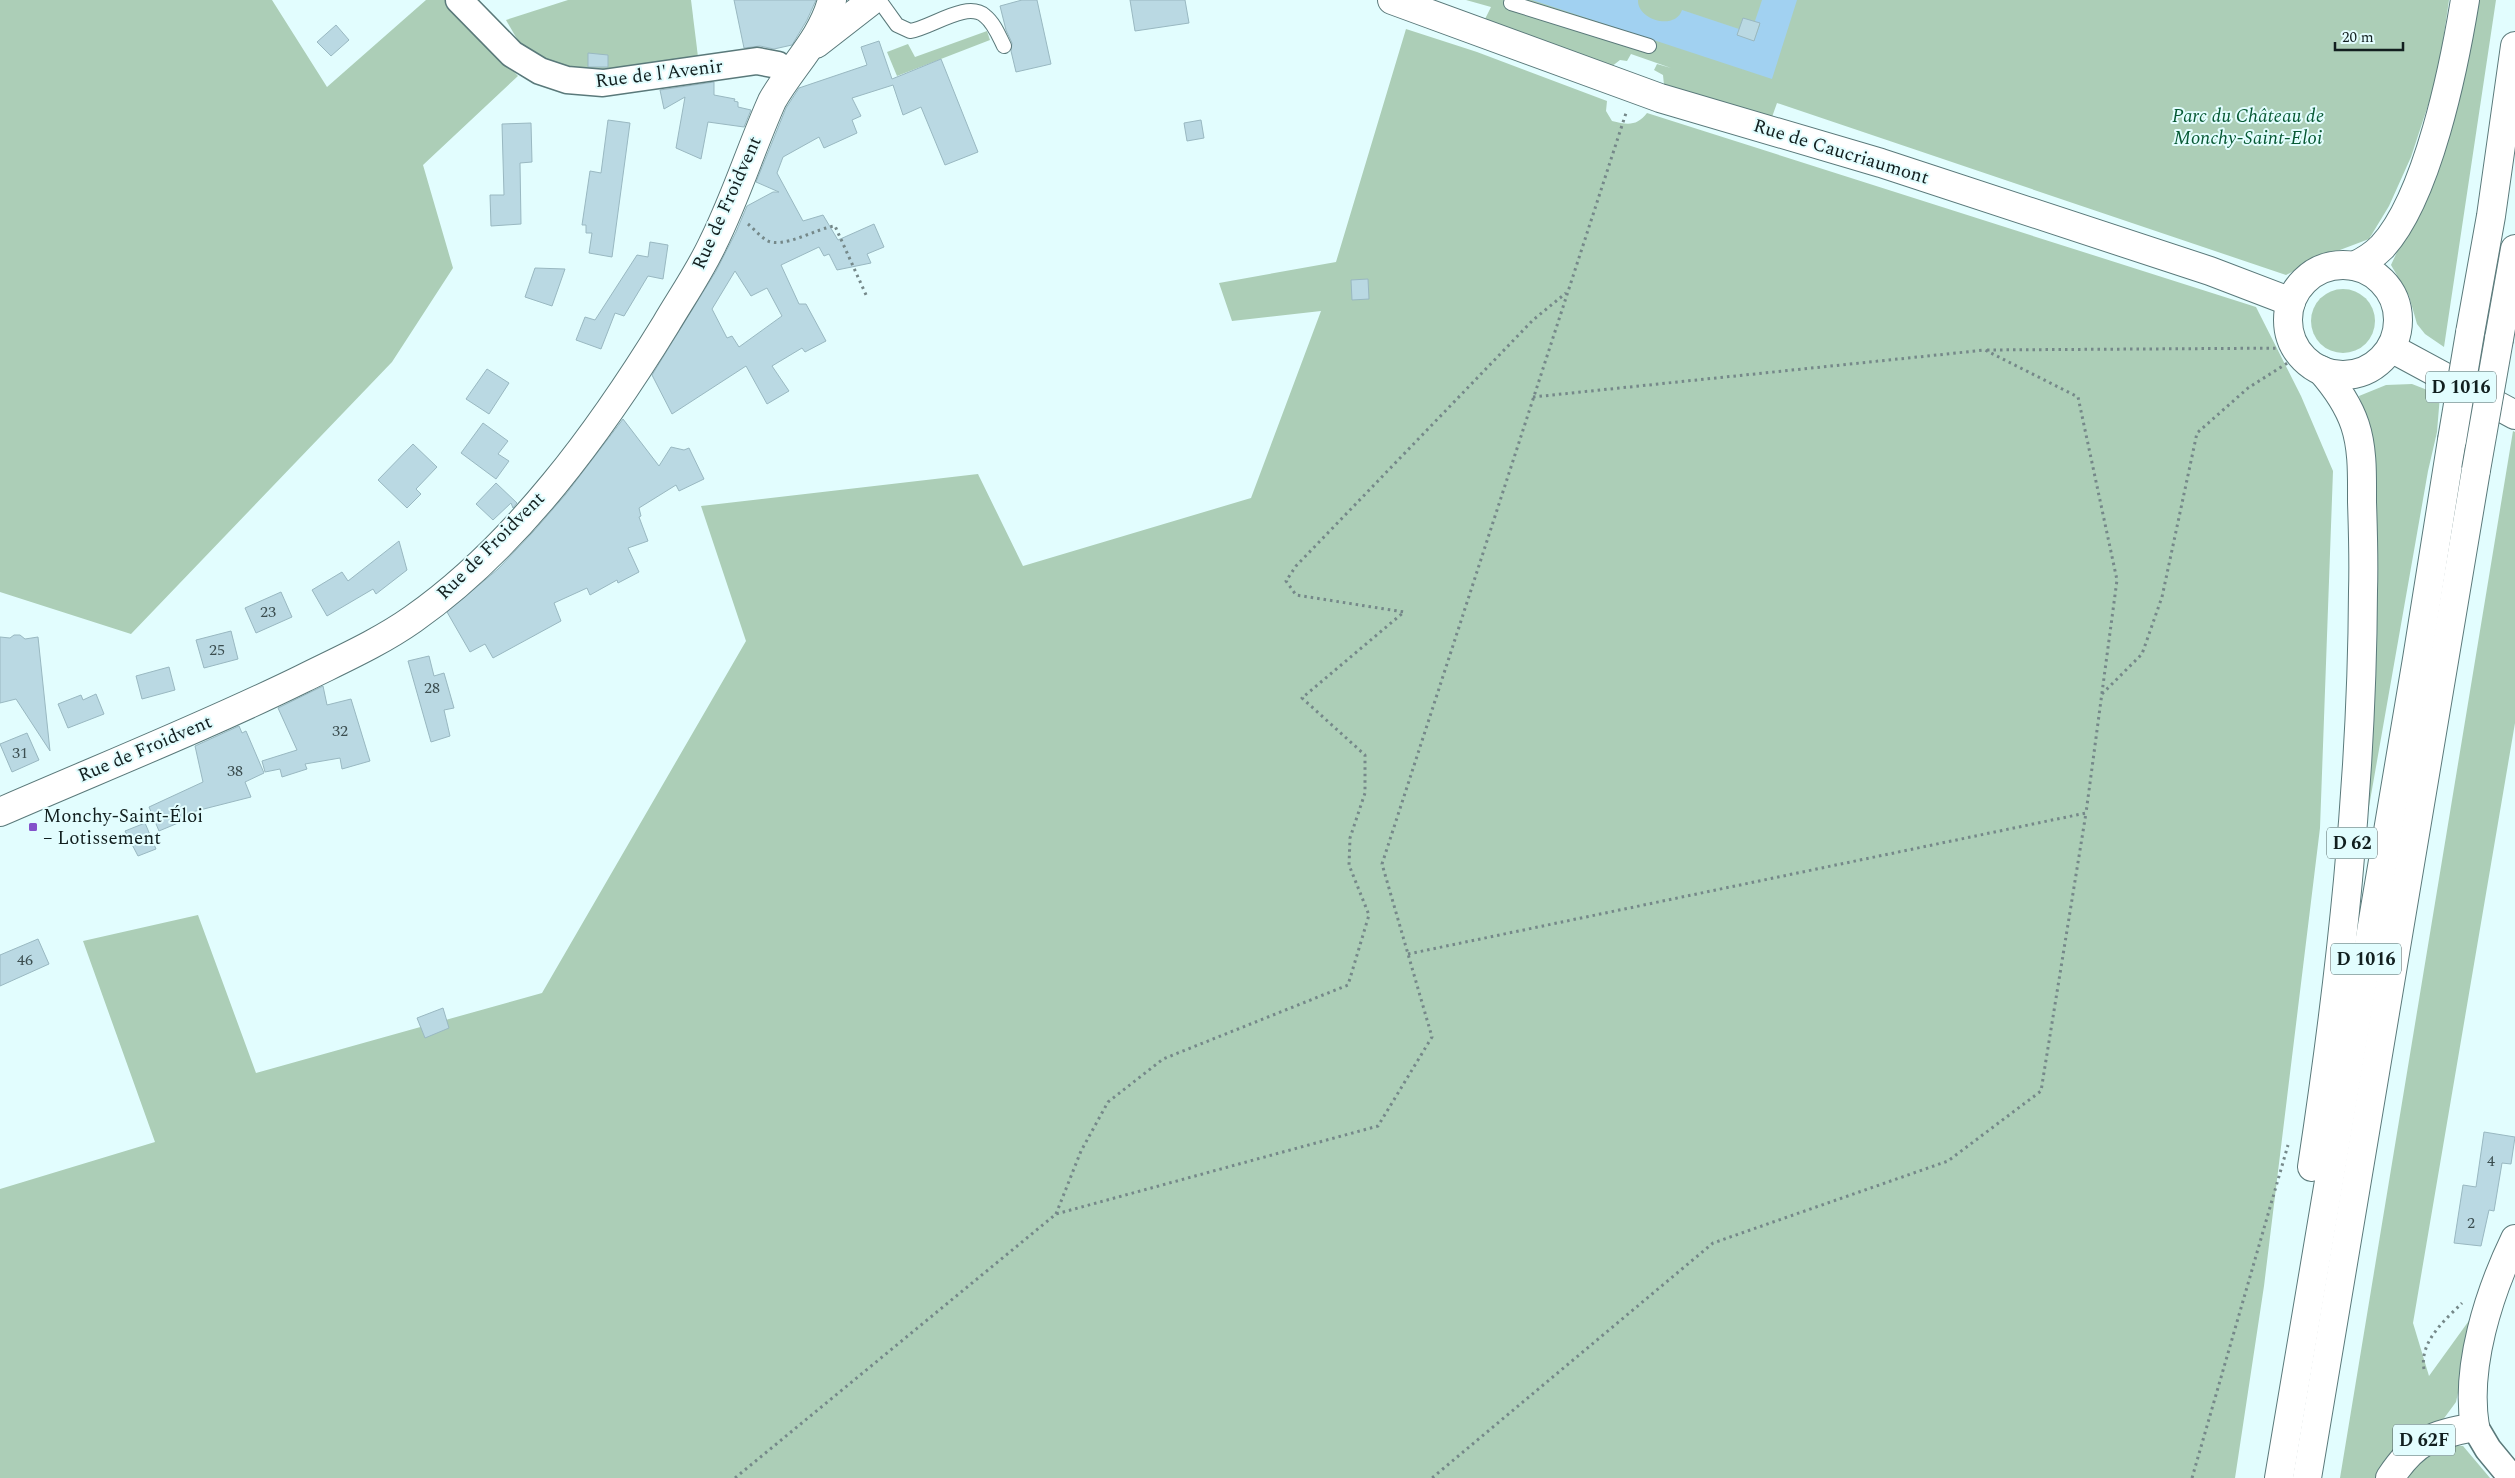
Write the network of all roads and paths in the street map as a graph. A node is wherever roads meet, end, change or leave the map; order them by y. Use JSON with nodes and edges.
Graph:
{"nodes":[{"id":1,"x":459,"y":0,"type":"edge"},
{"id":2,"x":832,"y":0,"type":"edge"},
{"id":3,"x":1392,"y":0,"type":"edge"},
{"id":4,"x":1512,"y":0,"type":"edge"},
{"id":5,"x":2465,"y":0,"type":"edge"},
{"id":6,"x":868,"y":1,"type":"edge"},
{"id":7,"x":1004,"y":46,"type":"dead end"},
{"id":8,"x":1649,"y":46,"type":"dead end"},
{"id":9,"x":2515,"y":46,"type":"edge"},
{"id":10,"x":810,"y":47,"type":"junction"},
{"id":11,"x":789,"y":74,"type":"junction"},
{"id":12,"x":1634,"y":88,"type":"junction"},
{"id":13,"x":729,"y":206,"type":"junction"},
{"id":14,"x":2515,"y":249,"type":"edge"},
{"id":15,"x":2354,"y":266,"type":"junction"},
{"id":16,"x":1567,"y":293,"type":"junction"},
{"id":17,"x":867,"y":297,"type":"dead end"},
{"id":18,"x":2291,"y":302,"type":"junction"},
{"id":19,"x":2391,"y":348,"type":"junction"},
{"id":20,"x":1985,"y":350,"type":"junction"},
{"id":21,"x":2306,"y":358,"type":"junction"},
{"id":22,"x":1533,"y":397,"type":"junction"},
{"id":23,"x":2515,"y":415,"type":"edge"},
{"id":24,"x":2102,"y":694,"type":"junction"},
{"id":25,"x":0,"y":812,"type":"edge"},
{"id":26,"x":2086,"y":813,"type":"junction"},
{"id":27,"x":1408,"y":954,"type":"junction"},
{"id":28,"x":2290,"y":1140,"type":"dead end"},
{"id":29,"x":1056,"y":1214,"type":"junction"},
{"id":30,"x":2515,"y":1239,"type":"edge"},
{"id":31,"x":2464,"y":1301,"type":"dead end"},
{"id":32,"x":2305,"y":1324,"type":"junction"},
{"id":33,"x":2424,"y":1369,"type":"dead end"},
{"id":34,"x":2475,"y":1428,"type":"junction"},
{"id":35,"x":735,"y":1478,"type":"edge"},
{"id":36,"x":1432,"y":1478,"type":"edge"},
{"id":37,"x":2192,"y":1478,"type":"edge"},
{"id":38,"x":2279,"y":1478,"type":"edge"},
{"id":39,"x":2307,"y":1478,"type":"edge"},
{"id":40,"x":2390,"y":1478,"type":"edge"},
{"id":41,"x":2512,"y":1478,"type":"edge"}],
"edges":[{"from":1,"to":11,"type":"street","name":"Rue de l'Avenir"},
{"from":2,"to":10,"type":"main road"},
{"from":3,"to":12,"type":"main road","name":"Rue de Caucriaumont"},
{"from":4,"to":8,"type":"lane"},
{"from":5,"to":15,"type":"main road"},
{"from":6,"to":7,"type":"lane"},
{"from":6,"to":10,"type":"main road"},
{"from":9,"to":32,"type":"main road","number":"D 1016","bridge":true},
{"from":10,"to":11,"type":"main road"},
{"from":11,"to":13,"type":"main road","name":"Rue de Froidvent"},
{"from":12,"to":16,"type":"path"},
{"from":12,"to":18,"type":"main road","name":"Rue de Caucriaumont"},
{"from":13,"to":17,"type":"path"},
{"from":13,"to":25,"type":"main road","name":"Rue de Froidvent"},
{"from":14,"to":39,"type":"main road","number":"D 1016","bridge":true},
{"from":15,"to":18,"type":"main road"},
{"from":15,"to":19,"type":"main road"},
{"from":16,"to":22,"type":"path"},
{"from":16,"to":29,"type":"path"},
{"from":18,"to":21,"type":"main road"},
{"from":19,"to":21,"type":"main road"},
{"from":19,"to":23,"type":"main road"},
{"from":20,"to":21,"type":"path"},
{"from":20,"to":22,"type":"path"},
{"from":20,"to":24,"type":"path"},
{"from":21,"to":24,"type":"path"},
{"from":21,"to":32,"type":"main road","number":"D 62"},
{"from":22,"to":27,"type":"path"},
{"from":24,"to":26,"type":"path"},
{"from":26,"to":27,"type":"path"},
{"from":26,"to":36,"type":"path"},
{"from":27,"to":29,"type":"path"},
{"from":28,"to":37,"type":"path"},
{"from":29,"to":35,"type":"path"},
{"from":30,"to":34,"type":"main road","number":"D 62F"},
{"from":31,"to":33,"type":"path"},
{"from":32,"to":38,"type":"main road","number":"D 1016"},
{"from":34,"to":40,"type":"main road","number":"D 62F"},
{"from":34,"to":41,"type":"street"}]}
